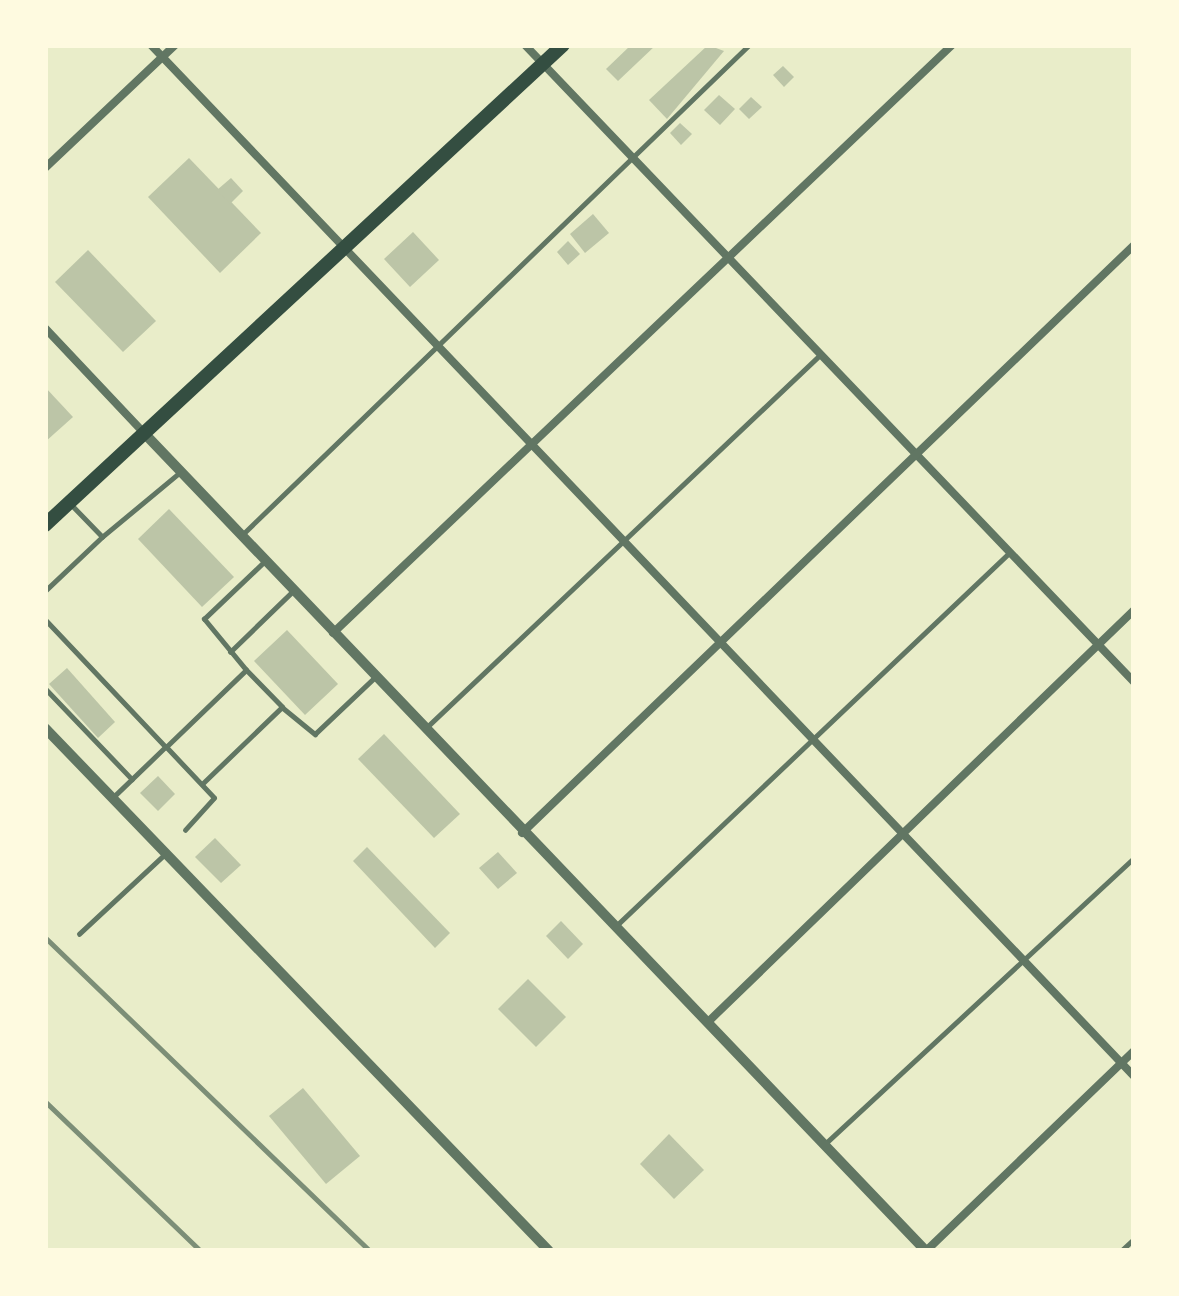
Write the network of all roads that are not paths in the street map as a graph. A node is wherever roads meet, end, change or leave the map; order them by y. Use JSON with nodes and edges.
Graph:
{"nodes":[{"id":1,"x":151,"y":45,"type":"edge"},
{"id":2,"x":175,"y":45,"type":"edge"},
{"id":3,"x":525,"y":45,"type":"edge"},
{"id":4,"x":563,"y":45,"type":"edge"},
{"id":5,"x":749,"y":45,"type":"edge"},
{"id":6,"x":952,"y":45,"type":"edge"},
{"id":7,"x":162,"y":56,"type":"junction"},
{"id":8,"x":543,"y":64,"type":"junction"},
{"id":9,"x":634,"y":156,"type":"junction"},
{"id":10,"x":45,"y":168,"type":"edge"},
{"id":11,"x":1134,"y":245,"type":"edge"},
{"id":12,"x":344,"y":248,"type":"junction"},
{"id":13,"x":729,"y":256,"type":"junction"},
{"id":14,"x":45,"y":328,"type":"edge"},
{"id":15,"x":436,"y":344,"type":"junction"},
{"id":16,"x":822,"y":353,"type":"junction"},
{"id":17,"x":144,"y":433,"type":"junction"},
{"id":18,"x":529,"y":445,"type":"junction"},
{"id":19,"x":916,"y":453,"type":"junction"},
{"id":20,"x":181,"y":472,"type":"junction"},
{"id":21,"x":69,"y":503,"type":"junction"},
{"id":22,"x":45,"y":525,"type":"edge"},
{"id":23,"x":242,"y":536,"type":"junction"},
{"id":24,"x":102,"y":537,"type":"junction"},
{"id":25,"x":622,"y":544,"type":"junction"},
{"id":26,"x":1010,"y":552,"type":"junction"},
{"id":27,"x":265,"y":561,"type":"junction"},
{"id":28,"x":45,"y":591,"type":"edge"},
{"id":29,"x":293,"y":591,"type":"junction"},
{"id":30,"x":1134,"y":610,"type":"edge"},
{"id":31,"x":45,"y":619,"type":"edge"},
{"id":32,"x":333,"y":633,"type":"junction"},
{"id":33,"x":717,"y":644,"type":"junction"},
{"id":34,"x":1098,"y":644,"type":"junction"},
{"id":35,"x":230,"y":652,"type":"junction"},
{"id":36,"x":247,"y":670,"type":"junction"},
{"id":37,"x":374,"y":678,"type":"junction"},
{"id":38,"x":1134,"y":682,"type":"edge"},
{"id":39,"x":45,"y":688,"type":"edge"},
{"id":40,"x":282,"y":707,"type":"junction"},
{"id":41,"x":45,"y":728,"type":"edge"},
{"id":42,"x":423,"y":730,"type":"junction"},
{"id":43,"x":810,"y":741,"type":"junction"},
{"id":44,"x":166,"y":747,"type":"junction"},
{"id":45,"x":132,"y":779,"type":"junction"},
{"id":46,"x":201,"y":784,"type":"junction"},
{"id":47,"x":112,"y":799,"type":"junction"},
{"id":48,"x":185,"y":830,"type":"dead end"},
{"id":49,"x":522,"y":833,"type":"junction"},
{"id":50,"x":901,"y":836,"type":"junction"},
{"id":51,"x":165,"y":854,"type":"junction"},
{"id":52,"x":1134,"y":858,"type":"edge"},
{"id":53,"x":616,"y":926,"type":"junction"},
{"id":54,"x":79,"y":934,"type":"dead end"},
{"id":55,"x":1022,"y":962,"type":"junction"},
{"id":56,"x":706,"y":1024,"type":"junction"},
{"id":57,"x":1134,"y":1051,"type":"edge"},
{"id":58,"x":1122,"y":1063,"type":"junction"},
{"id":59,"x":1134,"y":1076,"type":"edge"},
{"id":60,"x":822,"y":1147,"type":"junction"},
{"id":61,"x":1134,"y":1239,"type":"edge"},
{"id":62,"x":549,"y":1251,"type":"edge"},
{"id":63,"x":926,"y":1251,"type":"edge"},
{"id":64,"x":1121,"y":1251,"type":"edge"}],
"edges":[{"from":1,"to":7,"type":"street"},
{"from":2,"to":7,"type":"street"},
{"from":3,"to":8,"type":"street"},
{"from":4,"to":8,"type":"highway"},
{"from":5,"to":9,"type":"lane"},
{"from":6,"to":13,"type":"street"},
{"from":7,"to":10,"type":"street"},
{"from":7,"to":12,"type":"street"},
{"from":8,"to":9,"type":"street"},
{"from":8,"to":12,"type":"highway"},
{"from":9,"to":13,"type":"street"},
{"from":9,"to":15,"type":"lane"},
{"from":11,"to":19,"type":"street"},
{"from":12,"to":15,"type":"street"},
{"from":12,"to":17,"type":"highway"},
{"from":13,"to":16,"type":"street"},
{"from":13,"to":18,"type":"street"},
{"from":14,"to":17,"type":"street"},
{"from":15,"to":18,"type":"street"},
{"from":15,"to":23,"type":"lane"},
{"from":16,"to":19,"type":"street"},
{"from":16,"to":25,"type":"lane"},
{"from":17,"to":20,"type":"street"},
{"from":17,"to":21,"type":"highway"},
{"from":18,"to":25,"type":"street"},
{"from":18,"to":32,"type":"street"},
{"from":19,"to":26,"type":"street"},
{"from":19,"to":33,"type":"street"},
{"from":20,"to":23,"type":"street"},
{"from":20,"to":24,"type":"lane"},
{"from":21,"to":22,"type":"highway"},
{"from":21,"to":24,"type":"lane"},
{"from":23,"to":27,"type":"street"},
{"from":24,"to":28,"type":"lane"},
{"from":25,"to":33,"type":"street"},
{"from":25,"to":42,"type":"lane"},
{"from":26,"to":34,"type":"street"},
{"from":26,"to":43,"type":"lane"},
{"from":27,"to":29,"type":"street"},
{"from":27,"to":35,"type":"lane"},
{"from":29,"to":32,"type":"street"},
{"from":29,"to":35,"type":"lane"},
{"from":30,"to":34,"type":"street"},
{"from":31,"to":44,"type":"lane"},
{"from":32,"to":37,"type":"street"},
{"from":33,"to":43,"type":"street"},
{"from":33,"to":49,"type":"street"},
{"from":34,"to":38,"type":"street"},
{"from":34,"to":50,"type":"street"},
{"from":35,"to":36,"type":"lane"},
{"from":36,"to":40,"type":"lane"},
{"from":36,"to":44,"type":"lane"},
{"from":37,"to":40,"type":"lane"},
{"from":37,"to":42,"type":"street"},
{"from":39,"to":45,"type":"lane"},
{"from":40,"to":46,"type":"lane"},
{"from":41,"to":47,"type":"street"},
{"from":42,"to":49,"type":"street"},
{"from":43,"to":50,"type":"street"},
{"from":43,"to":53,"type":"lane"},
{"from":44,"to":45,"type":"lane"},
{"from":44,"to":46,"type":"lane"},
{"from":45,"to":47,"type":"lane"},
{"from":46,"to":48,"type":"lane"},
{"from":47,"to":51,"type":"street"},
{"from":49,"to":53,"type":"street"},
{"from":50,"to":55,"type":"street"},
{"from":50,"to":56,"type":"street"},
{"from":51,"to":54,"type":"lane"},
{"from":51,"to":62,"type":"street"},
{"from":52,"to":55,"type":"lane"},
{"from":53,"to":56,"type":"street"},
{"from":55,"to":58,"type":"street"},
{"from":55,"to":60,"type":"lane"},
{"from":56,"to":60,"type":"street"},
{"from":57,"to":58,"type":"street"},
{"from":58,"to":59,"type":"street"},
{"from":58,"to":63,"type":"street"},
{"from":60,"to":63,"type":"street"},
{"from":61,"to":64,"type":"lane"}]}
